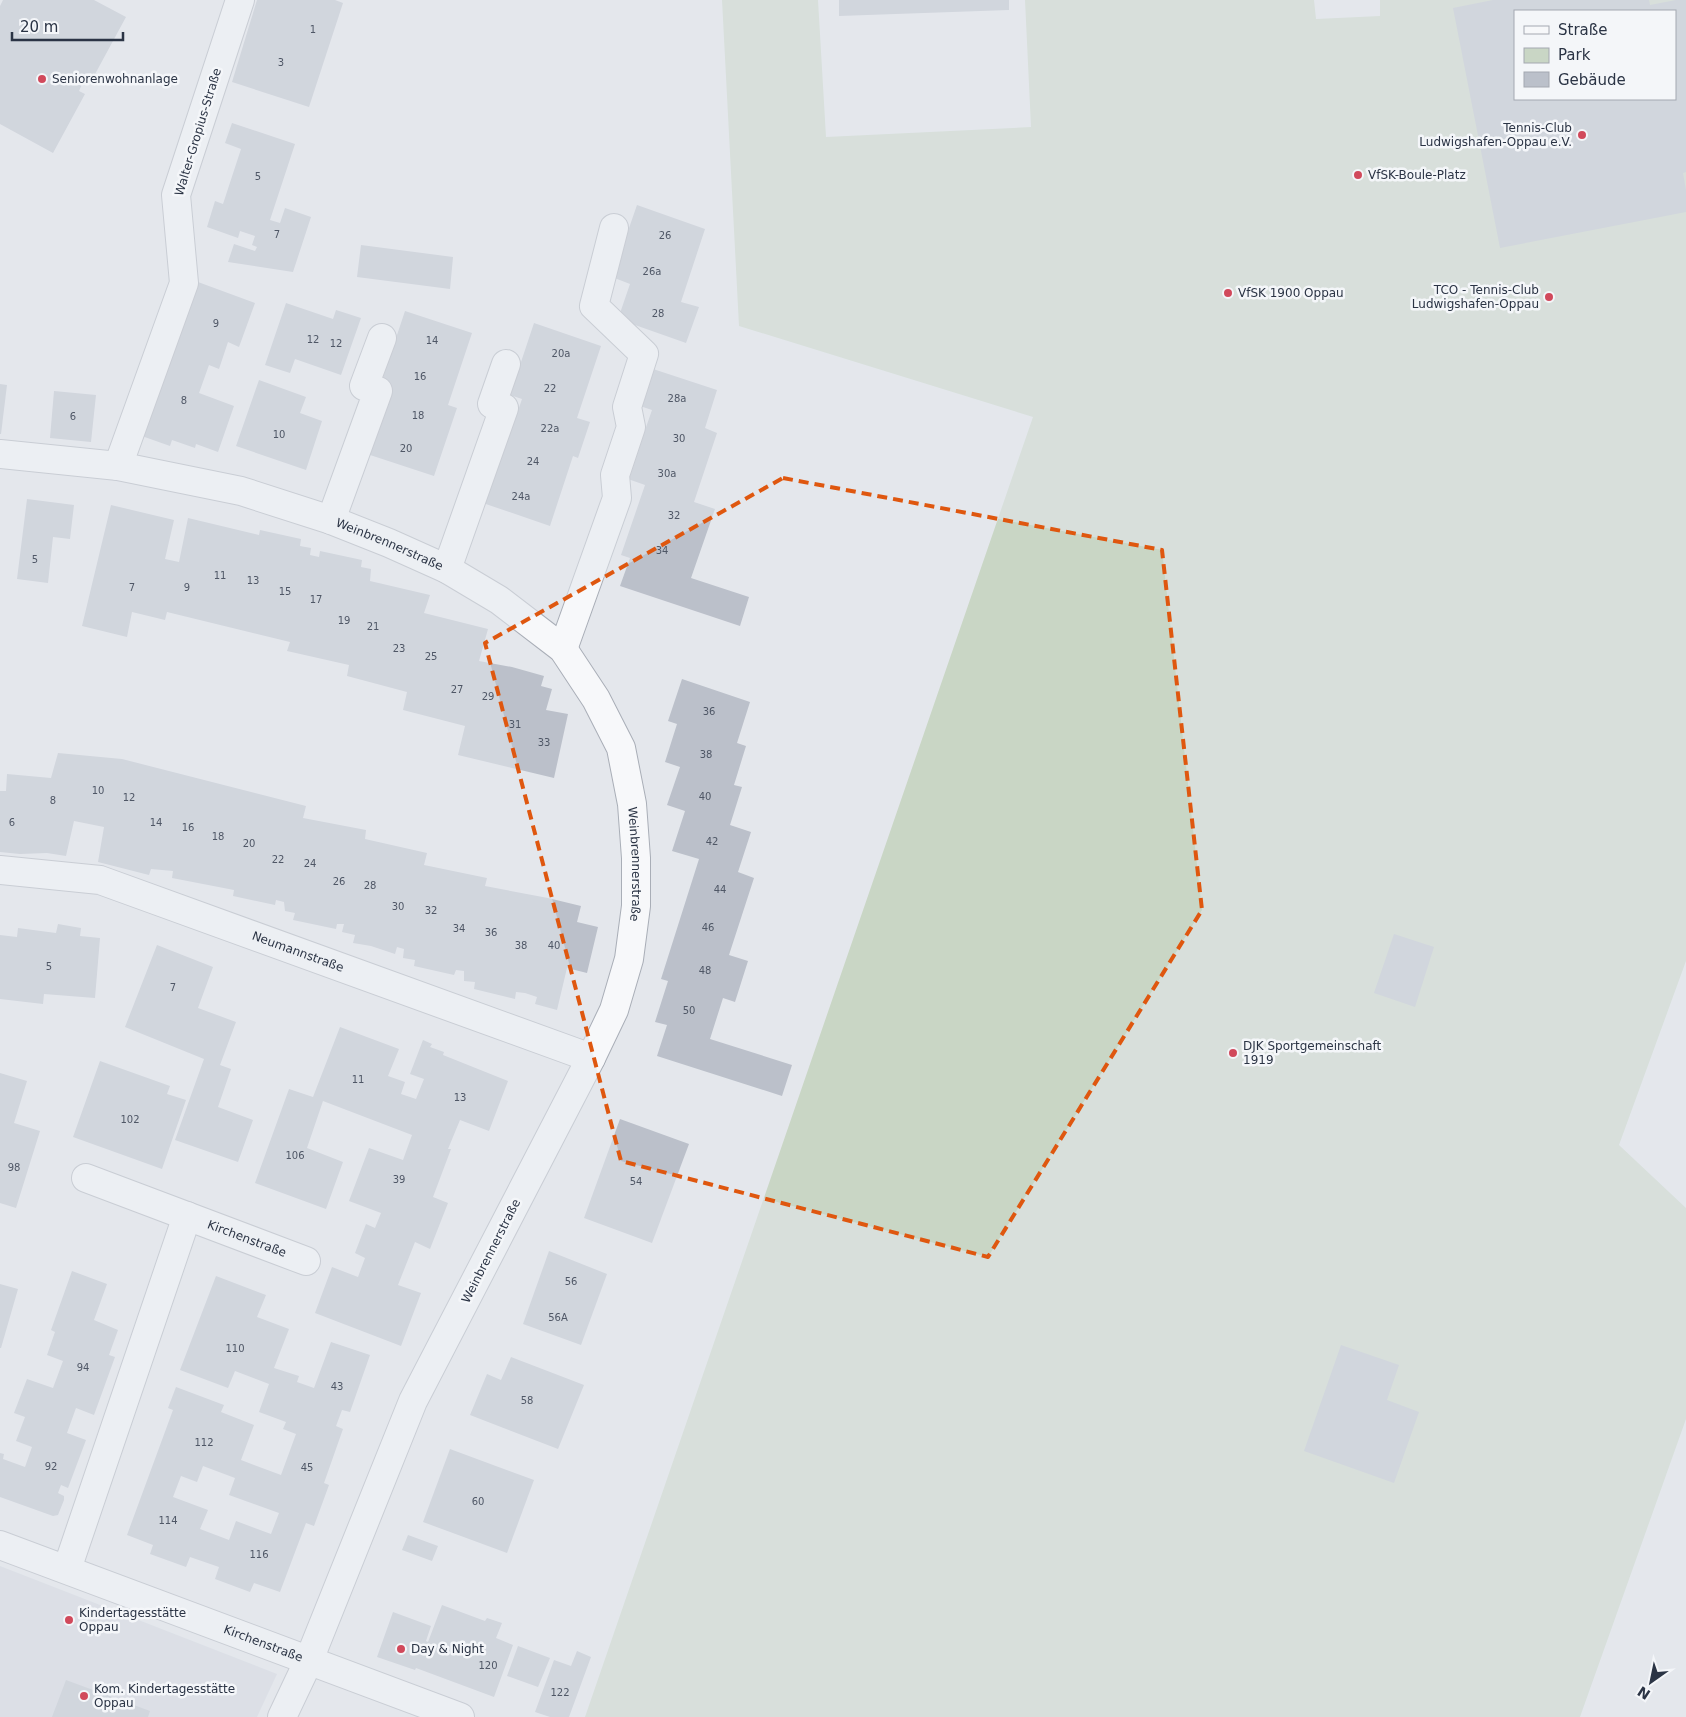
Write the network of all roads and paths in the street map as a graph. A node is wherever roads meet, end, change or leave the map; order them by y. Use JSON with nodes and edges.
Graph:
{"nodes":[{"id":1,"x":240,"y":0,"type":"edge"},
{"id":2,"x":614,"y":228,"type":"dead end"},
{"id":3,"x":382,"y":338,"type":"dead end"},
{"id":4,"x":506,"y":364,"type":"dead end"},
{"id":5,"x":0,"y":454,"type":"edge"},
{"id":6,"x":118,"y":466,"type":"junction"},
{"id":7,"x":331,"y":520,"type":"junction"},
{"id":8,"x":447,"y":569,"type":"junction"},
{"id":9,"x":563,"y":649,"type":"junction"},
{"id":10,"x":0,"y":870,"type":"edge"},
{"id":11,"x":591,"y":1058,"type":"junction"},
{"id":12,"x":86,"y":1178,"type":"dead end"},
{"id":13,"x":187,"y":1216,"type":"junction"},
{"id":14,"x":306,"y":1261,"type":"dead end"},
{"id":15,"x":0,"y":1545,"type":"edge"},
{"id":16,"x":67,"y":1570,"type":"junction"},
{"id":17,"x":309,"y":1660,"type":"junction"},
{"id":18,"x":282,"y":1717,"type":"edge"},
{"id":19,"x":460,"y":1717,"type":"edge"}],
"edges":[{"from":1,"to":6,"type":"street","name":"Walter-Gropius-Straße"},
{"from":2,"to":9,"type":"street"},
{"from":3,"to":7,"type":"street"},
{"from":4,"to":8,"type":"street"},
{"from":5,"to":6,"type":"street","name":"Weinbrennerstraße"},
{"from":6,"to":7,"type":"street","name":"Weinbrennerstraße"},
{"from":7,"to":8,"type":"street","name":"Weinbrennerstraße"},
{"from":8,"to":9,"type":"street","name":"Weinbrennerstraße"},
{"from":9,"to":11,"type":"street","name":"Weinbrennerstraße"},
{"from":10,"to":11,"type":"street","name":"Neumannstraße"},
{"from":11,"to":17,"type":"street","name":"Weinbrennerstraße"},
{"from":12,"to":13,"type":"street","name":"Kirchenstraße"},
{"from":13,"to":14,"type":"street","name":"Kirchenstraße"},
{"from":13,"to":16,"type":"street"},
{"from":15,"to":16,"type":"street","name":"Kirchenstraße"},
{"from":16,"to":17,"type":"street","name":"Kirchenstraße"},
{"from":17,"to":18,"type":"street","name":"Weinbrennerstraße"},
{"from":17,"to":19,"type":"street","name":"Kirchenstraße"}]}
